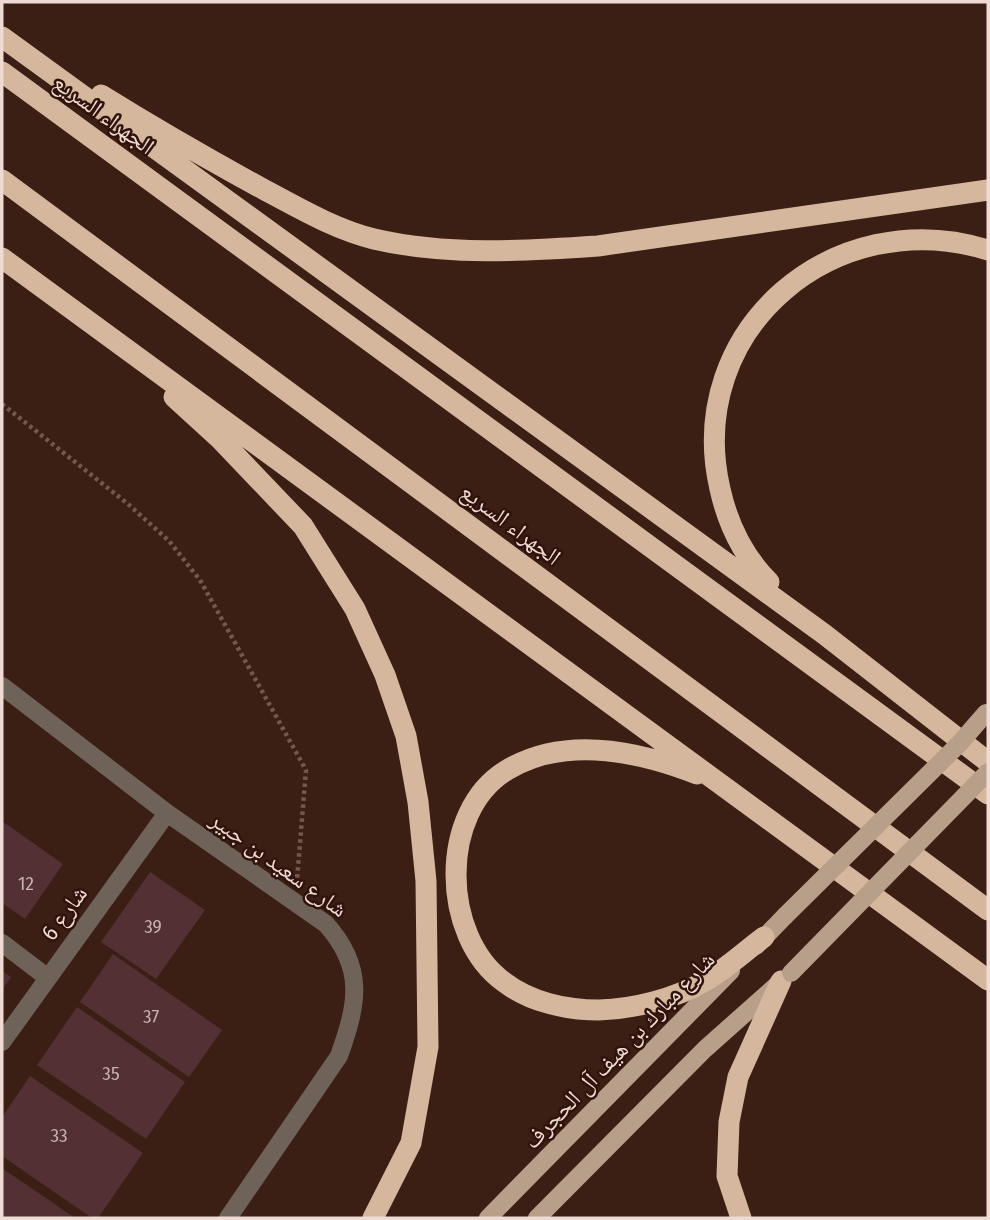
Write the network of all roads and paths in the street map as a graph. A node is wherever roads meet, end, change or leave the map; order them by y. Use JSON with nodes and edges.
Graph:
{"nodes":[{"id":1,"x":2,"y":35,"type":"edge"},
{"id":2,"x":2,"y":72,"type":"edge"},
{"id":3,"x":2,"y":180,"type":"edge"},
{"id":4,"x":988,"y":190,"type":"edge"},
{"id":5,"x":988,"y":250,"type":"edge"},
{"id":6,"x":2,"y":258,"type":"edge"},
{"id":7,"x":83,"y":317,"type":"junction"},
{"id":8,"x":2,"y":404,"type":"edge"},
{"id":9,"x":824,"y":634,"type":"junction"},
{"id":10,"x":2,"y":686,"type":"edge"},
{"id":11,"x":987,"y":711,"type":"edge"},
{"id":12,"x":988,"y":762,"type":"edge"},
{"id":13,"x":988,"y":772,"type":"edge"},
{"id":14,"x":722,"y":784,"type":"junction"},
{"id":15,"x":988,"y":794,"type":"edge"},
{"id":16,"x":167,"y":813,"type":"junction"},
{"id":17,"x":295,"y":902,"type":"junction"},
{"id":18,"x":988,"y":910,"type":"edge"},
{"id":19,"x":764,"y":937,"type":"junction"},
{"id":20,"x":2,"y":943,"type":"edge"},
{"id":21,"x":982,"y":975,"type":"edge"},
{"id":22,"x":785,"y":977,"type":"junction"},
{"id":23,"x":48,"y":978,"type":"junction"},
{"id":24,"x":988,"y":992,"type":"edge"},
{"id":25,"x":2,"y":1042,"type":"edge"},
{"id":26,"x":228,"y":1218,"type":"edge"},
{"id":27,"x":373,"y":1218,"type":"edge"},
{"id":28,"x":488,"y":1218,"type":"edge"},
{"id":29,"x":537,"y":1218,"type":"edge"},
{"id":30,"x":741,"y":1218,"type":"edge"}],
"edges":[{"from":1,"to":4,"type":"highway"},
{"from":1,"to":9,"type":"highway"},
{"from":2,"to":15,"type":"highway","name":"الجهراء السريع"},
{"from":3,"to":18,"type":"highway","name":"الجهراء السريع"},
{"from":5,"to":9,"type":"highway"},
{"from":6,"to":7,"type":"highway"},
{"from":7,"to":14,"type":"highway"},
{"from":7,"to":27,"type":"highway"},
{"from":8,"to":17,"type":"path"},
{"from":9,"to":12,"type":"highway"},
{"from":10,"to":16,"type":"street","name":"شارع سعيد بن جبير"},
{"from":11,"to":19,"type":"main road","name":"شارع مبارك بن هيف آل الحجرف","bridge":true},
{"from":13,"to":22,"type":"main road","bridge":true},
{"from":14,"to":19,"type":"highway"},
{"from":14,"to":21,"type":"highway"},
{"from":16,"to":17,"type":"street","name":"شارع سعيد بن جبير"},
{"from":16,"to":23,"type":"street","name":"شارع 6"},
{"from":17,"to":26,"type":"street","name":"شارع سعيد بن جبير"},
{"from":19,"to":28,"type":"main road","name":"شارع مبارك بن هيف آل الحجرف"},
{"from":20,"to":23,"type":"street"},
{"from":21,"to":24,"type":"highway"},
{"from":22,"to":29,"type":"main road"},
{"from":22,"to":30,"type":"highway"},
{"from":23,"to":25,"type":"street","name":"شارع 6"}]}
